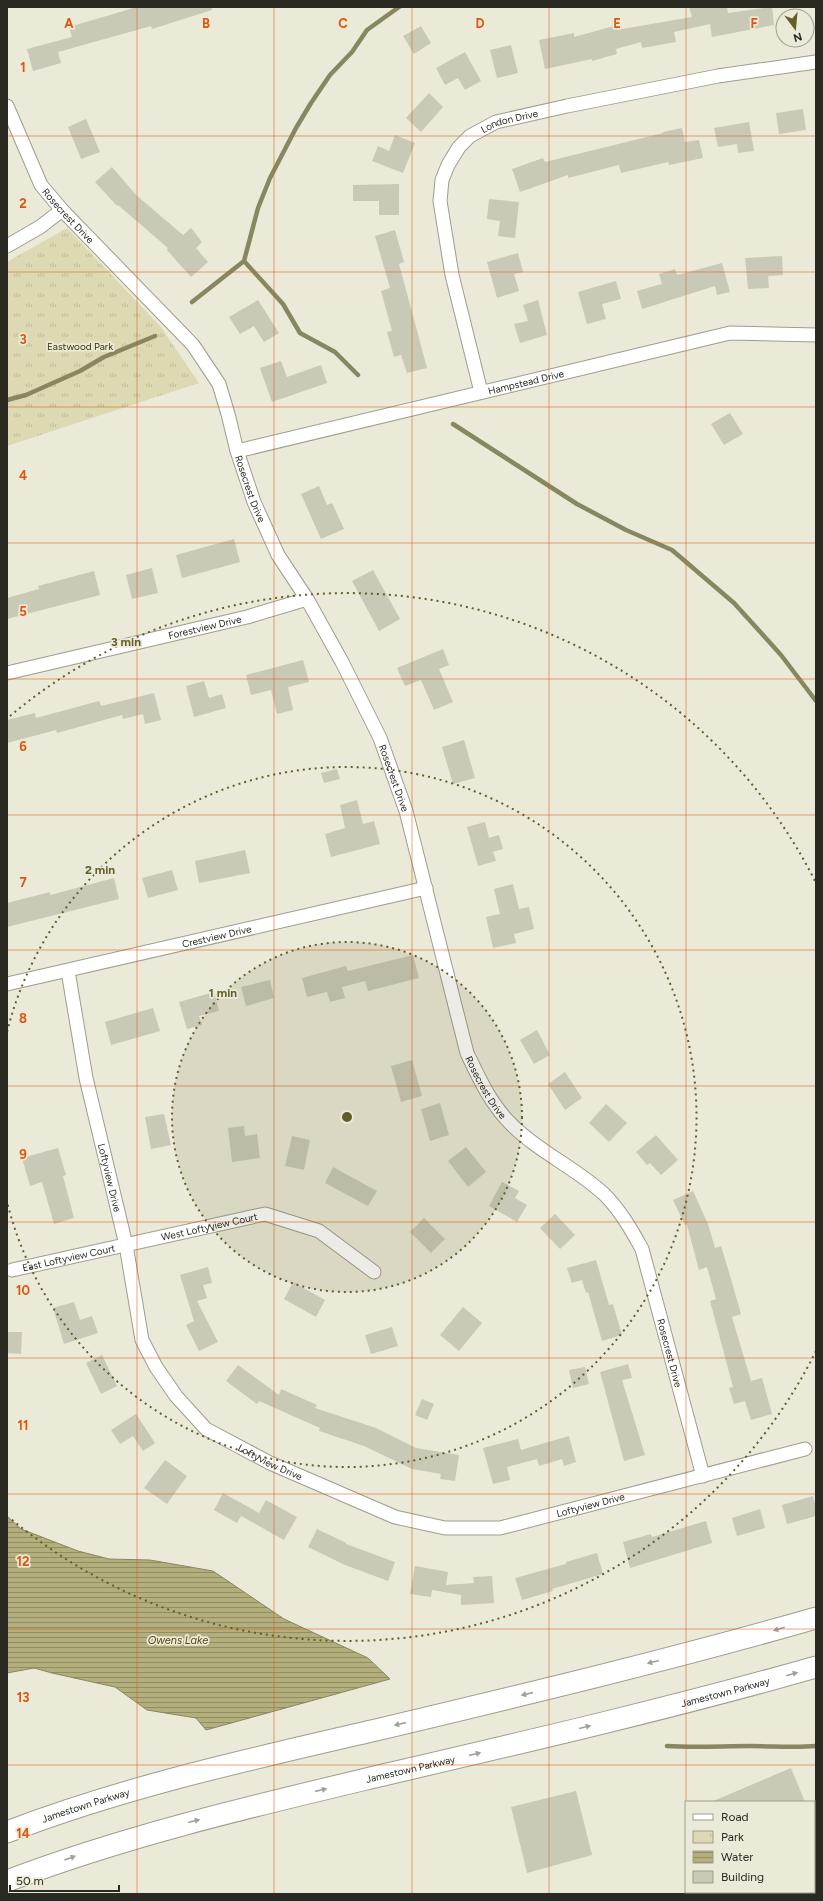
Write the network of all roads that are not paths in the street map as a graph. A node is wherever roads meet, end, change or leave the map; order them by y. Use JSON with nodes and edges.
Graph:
{"nodes":[{"id":1,"x":816,"y":62,"type":"edge"},
{"id":2,"x":7,"y":106,"type":"edge"},
{"id":3,"x":62,"y":210,"type":"junction"},
{"id":4,"x":7,"y":246,"type":"edge"},
{"id":5,"x":816,"y":335,"type":"edge"},
{"id":6,"x":481,"y":392,"type":"junction"},
{"id":7,"x":237,"y":451,"type":"junction"},
{"id":8,"x":307,"y":599,"type":"junction"},
{"id":9,"x":7,"y":673,"type":"edge"},
{"id":10,"x":426,"y":888,"type":"junction"},
{"id":11,"x":68,"y":971,"type":"junction"},
{"id":12,"x":7,"y":984,"type":"edge"},
{"id":13,"x":126,"y":1245,"type":"junction"},
{"id":14,"x":12,"y":1270,"type":"dead end"},
{"id":15,"x":374,"y":1272,"type":"dead end"},
{"id":16,"x":805,"y":1449,"type":"dead end"},
{"id":17,"x":703,"y":1476,"type":"junction"},
{"id":18,"x":816,"y":1618,"type":"edge"},
{"id":19,"x":816,"y":1667,"type":"edge"},
{"id":20,"x":7,"y":1832,"type":"edge"},
{"id":21,"x":7,"y":1881,"type":"edge"}],
"edges":[{"from":1,"to":6,"type":"street","name":"London Drive"},
{"from":2,"to":3,"type":"street","name":"Rosecrest Drive"},
{"from":3,"to":4,"type":"street"},
{"from":3,"to":7,"type":"street","name":"Rosecrest Drive"},
{"from":5,"to":6,"type":"street","name":"Hampstead Drive"},
{"from":6,"to":7,"type":"street","name":"Hampstead Drive"},
{"from":7,"to":8,"type":"street","name":"Rosecrest Drive"},
{"from":8,"to":9,"type":"street","name":"Forestview Drive"},
{"from":8,"to":10,"type":"street","name":"Rosecrest Drive"},
{"from":10,"to":11,"type":"street","name":"Crestview Drive"},
{"from":10,"to":17,"type":"street","name":"Rosecrest Drive"},
{"from":11,"to":12,"type":"street","name":"Crestview Drive"},
{"from":11,"to":13,"type":"street","name":"Loftyview Drive"},
{"from":13,"to":14,"type":"street","name":"East Loftyview Court"},
{"from":13,"to":15,"type":"street","name":"West Loftyview Court"},
{"from":13,"to":17,"type":"street","name":"Loftyview Drive"},
{"from":16,"to":17,"type":"street","name":"Loftyview Drive"},
{"from":18,"to":20,"type":"main road","name":"Jamestown Parkway","one_way":true},
{"from":21,"to":19,"type":"main road","name":"Jamestown Parkway","one_way":true}]}
